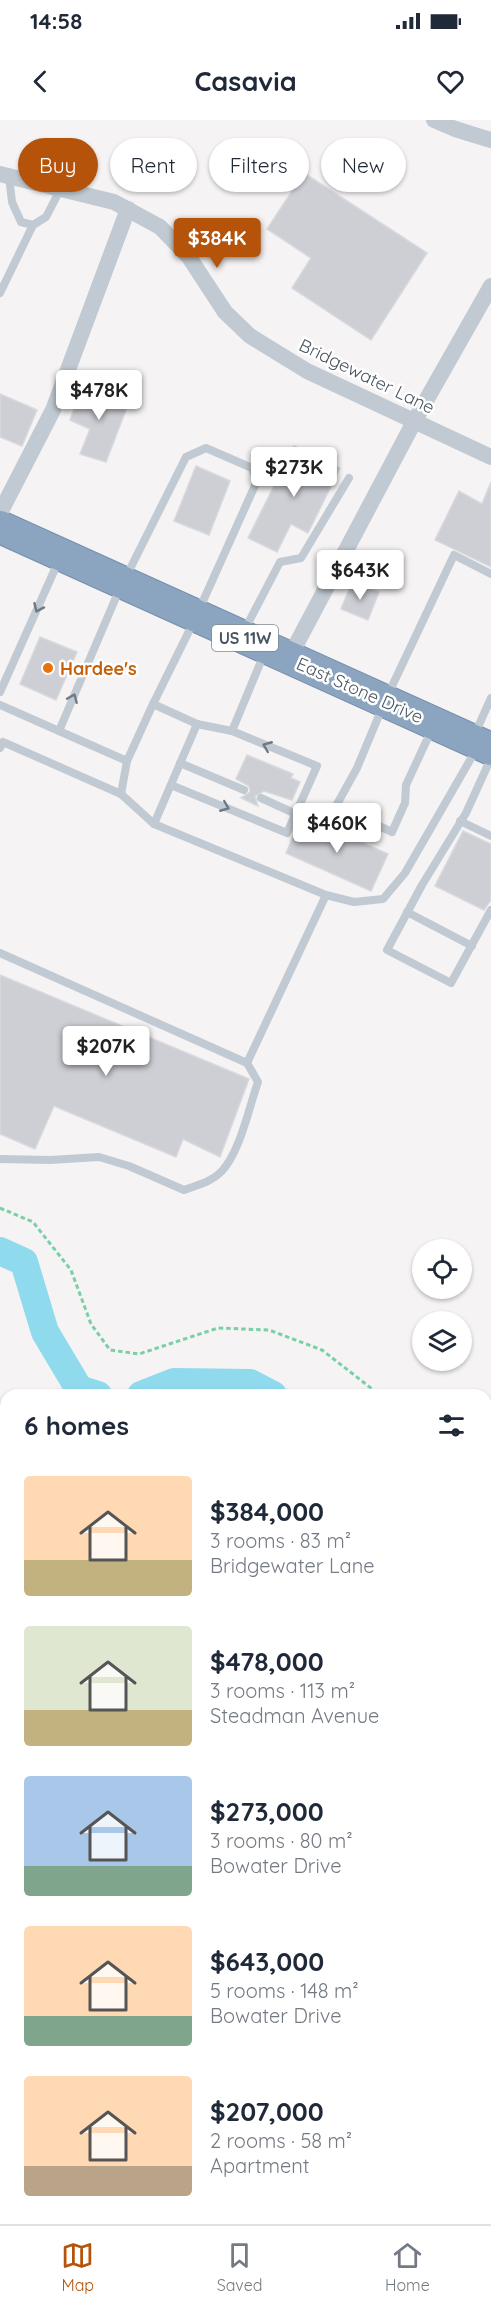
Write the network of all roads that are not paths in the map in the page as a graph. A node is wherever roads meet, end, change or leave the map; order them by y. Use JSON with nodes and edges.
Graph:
{"nodes":[{"id":1,"x":434,"y":120,"type":"edge"},
{"id":2,"x":491,"y":140,"type":"edge"},
{"id":3,"x":4,"y":175,"type":"edge"},
{"id":4,"x":59,"y":192,"type":"edge"},
{"id":5,"x":76,"y":192,"type":"edge"},
{"id":6,"x":128,"y":209,"type":"junction"},
{"id":7,"x":33,"y":225,"type":"junction"},
{"id":8,"x":491,"y":286,"type":"edge"},
{"id":9,"x":0,"y":293,"type":"edge"},
{"id":10,"x":415,"y":420,"type":"junction"},
{"id":11,"x":491,"y":457,"type":"edge"},
{"id":12,"x":349,"y":478,"type":"dead end"},
{"id":13,"x":0,"y":513,"type":"edge"},
{"id":14,"x":0,"y":527,"type":"edge"},
{"id":15,"x":62,"y":555,"type":"junction"},
{"id":16,"x":491,"y":574,"type":"edge"},
{"id":17,"x":123,"y":582,"type":"junction"},
{"id":18,"x":196,"y":616,"type":"junction"},
{"id":19,"x":266,"y":647,"type":"junction"},
{"id":20,"x":0,"y":692,"type":"edge"},
{"id":21,"x":491,"y":698,"type":"edge"},
{"id":22,"x":385,"y":701,"type":"junction"},
{"id":23,"x":153,"y":704,"type":"junction"},
{"id":24,"x":0,"y":705,"type":"edge"},
{"id":25,"x":196,"y":724,"type":"junction"},
{"id":26,"x":435,"y":724,"type":"junction"},
{"id":27,"x":59,"y":731,"type":"junction"},
{"id":28,"x":232,"y":731,"type":"junction"},
{"id":29,"x":0,"y":748,"type":"edge"},
{"id":30,"x":483,"y":748,"type":"edge"},
{"id":31,"x":128,"y":761,"type":"junction"},
{"id":32,"x":180,"y":763,"type":"junction"},
{"id":33,"x":171,"y":785,"type":"junction"},
{"id":34,"x":244,"y":790,"type":"dead end"},
{"id":35,"x":121,"y":794,"type":"junction"},
{"id":36,"x":261,"y":798,"type":"dead end"},
{"id":37,"x":296,"y":814,"type":"junction"},
{"id":38,"x":460,"y":821,"type":"junction"},
{"id":39,"x":154,"y":824,"type":"junction"},
{"id":40,"x":491,"y":836,"type":"edge"},
{"id":41,"x":326,"y":895,"type":"junction"},
{"id":42,"x":491,"y":910,"type":"edge"},
{"id":43,"x":407,"y":912,"type":"junction"},
{"id":44,"x":472,"y":946,"type":"junction"},
{"id":45,"x":0,"y":953,"type":"edge"},
{"id":46,"x":247,"y":1063,"type":"junction"},
{"id":47,"x":0,"y":1159,"type":"edge"}],
"edges":[{"from":1,"to":2,"type":"street"},
{"from":3,"to":7,"type":"lane"},
{"from":4,"to":7,"type":"lane"},
{"from":5,"to":6,"type":"street","name":"Bridgewater Lane"},
{"from":6,"to":10,"type":"street","name":"Bridgewater Lane"},
{"from":6,"to":13,"type":"street"},
{"from":7,"to":9,"type":"lane"},
{"from":8,"to":10,"type":"street"},
{"from":10,"to":11,"type":"street","name":"Bridgewater Lane"},
{"from":10,"to":19,"type":"street"},
{"from":12,"to":19,"type":"lane"},
{"from":14,"to":15,"type":"highway","name":"East Stone Drive","number":"US 11W"},
{"from":15,"to":17,"type":"highway","name":"East Stone Drive","number":"US 11W"},
{"from":15,"to":20,"type":"lane","one_way":true},
{"from":16,"to":22,"type":"lane"},
{"from":17,"to":18,"type":"highway","name":"East Stone Drive","number":"US 11W"},
{"from":17,"to":18,"type":"lane"},
{"from":27,"to":17,"type":"lane","one_way":true},
{"from":18,"to":19,"type":"highway","name":"East Stone Drive","number":"US 11W"},
{"from":18,"to":23,"type":"lane"},
{"from":19,"to":22,"type":"highway","name":"East Stone Drive","number":"US 11W"},
{"from":19,"to":28,"type":"lane"},
{"from":21,"to":30,"type":"lane"},
{"from":22,"to":26,"type":"highway","name":"East Stone Drive","number":"US 11W"},
{"from":22,"to":26,"type":"lane"},
{"from":23,"to":25,"type":"lane"},
{"from":23,"to":31,"type":"lane"},
{"from":24,"to":27,"type":"lane"},
{"from":25,"to":28,"type":"lane"},
{"from":25,"to":32,"type":"lane"},
{"from":26,"to":30,"type":"highway","name":"East Stone Drive","number":"US 11W"},
{"from":27,"to":31,"type":"lane"},
{"from":37,"to":28,"type":"lane","one_way":true},
{"from":29,"to":35,"type":"lane"},
{"from":30,"to":38,"type":"lane"},
{"from":30,"to":41,"type":"lane"},
{"from":31,"to":35,"type":"lane"},
{"from":32,"to":33,"type":"lane"},
{"from":32,"to":34,"type":"lane"},
{"from":33,"to":37,"type":"lane","one_way":true},
{"from":33,"to":39,"type":"lane"},
{"from":35,"to":39,"type":"lane"},
{"from":36,"to":37,"type":"lane"},
{"from":38,"to":40,"type":"lane"},
{"from":38,"to":43,"type":"lane"},
{"from":39,"to":41,"type":"lane"},
{"from":41,"to":46,"type":"lane"},
{"from":42,"to":44,"type":"lane"},
{"from":43,"to":44,"type":"lane"},
{"from":43,"to":44,"type":"lane"},
{"from":45,"to":46,"type":"lane"},
{"from":46,"to":47,"type":"lane"}]}
